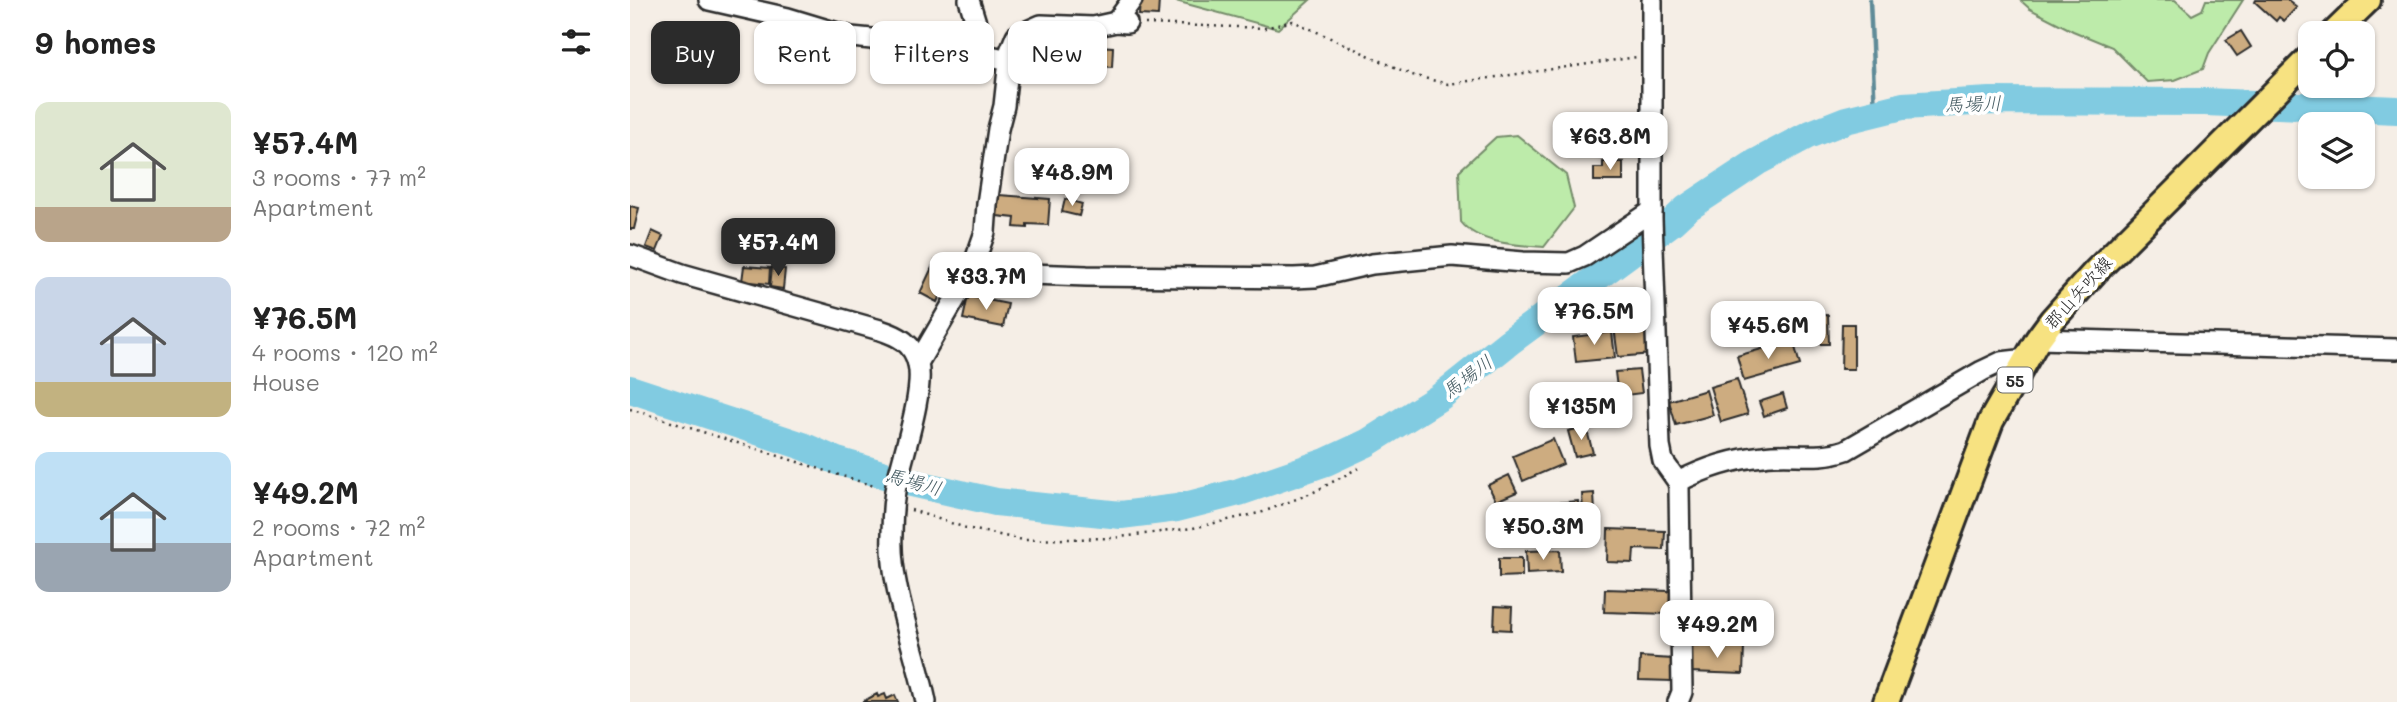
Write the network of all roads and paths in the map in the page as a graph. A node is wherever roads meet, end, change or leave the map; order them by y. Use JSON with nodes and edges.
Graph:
{"nodes":[{"id":1,"x":709,"y":0,"type":"edge"},
{"id":2,"x":969,"y":0,"type":"edge"},
{"id":3,"x":1132,"y":0,"type":"edge"},
{"id":4,"x":1651,"y":0,"type":"edge"},
{"id":5,"x":2368,"y":0,"type":"edge"},
{"id":6,"x":975,"y":21,"type":"edge"},
{"id":7,"x":2346,"y":21,"type":"edge"},
{"id":8,"x":1121,"y":22,"type":"junction"},
{"id":9,"x":1107,"y":24,"type":"edge"},
{"id":10,"x":870,"y":39,"type":"edge"},
{"id":11,"x":1650,"y":54,"type":"junction"},
{"id":12,"x":1008,"y":69,"type":"edge"},
{"id":13,"x":2298,"y":69,"type":"edge"},
{"id":14,"x":1652,"y":215,"type":"junction"},
{"id":15,"x":630,"y":255,"type":"edge"},
{"id":16,"x":971,"y":272,"type":"junction"},
{"id":17,"x":2033,"y":349,"type":"junction"},
{"id":18,"x":2397,"y":349,"type":"edge"},
{"id":19,"x":918,"y":363,"type":"junction"},
{"id":20,"x":630,"y":409,"type":"edge"},
{"id":21,"x":1362,"y":466,"type":"dead end"},
{"id":22,"x":1678,"y":482,"type":"junction"},
{"id":23,"x":895,"y":497,"type":"junction"},
{"id":24,"x":926,"y":702,"type":"edge"},
{"id":25,"x":1678,"y":702,"type":"edge"},
{"id":26,"x":1886,"y":702,"type":"edge"}],
"edges":[{"from":1,"to":10,"type":"street"},
{"from":2,"to":6,"type":"street"},
{"from":3,"to":8,"type":"street"},
{"from":4,"to":11,"type":"street"},
{"from":5,"to":7,"type":"main road"},
{"from":8,"to":9,"type":"street"},
{"from":8,"to":11,"type":"path"},
{"from":11,"to":14,"type":"street"},
{"from":12,"to":16,"type":"street"},
{"from":13,"to":17,"type":"main road","name":"郡山矢吹線","number":"55"},
{"from":14,"to":16,"type":"street"},
{"from":14,"to":22,"type":"street"},
{"from":15,"to":19,"type":"street"},
{"from":16,"to":19,"type":"street"},
{"from":17,"to":18,"type":"street"},
{"from":17,"to":22,"type":"street"},
{"from":17,"to":26,"type":"main road","name":"郡山矢吹線","number":"55"},
{"from":19,"to":23,"type":"street"},
{"from":20,"to":23,"type":"path"},
{"from":21,"to":23,"type":"path"},
{"from":22,"to":25,"type":"street"},
{"from":23,"to":24,"type":"street"}]}
